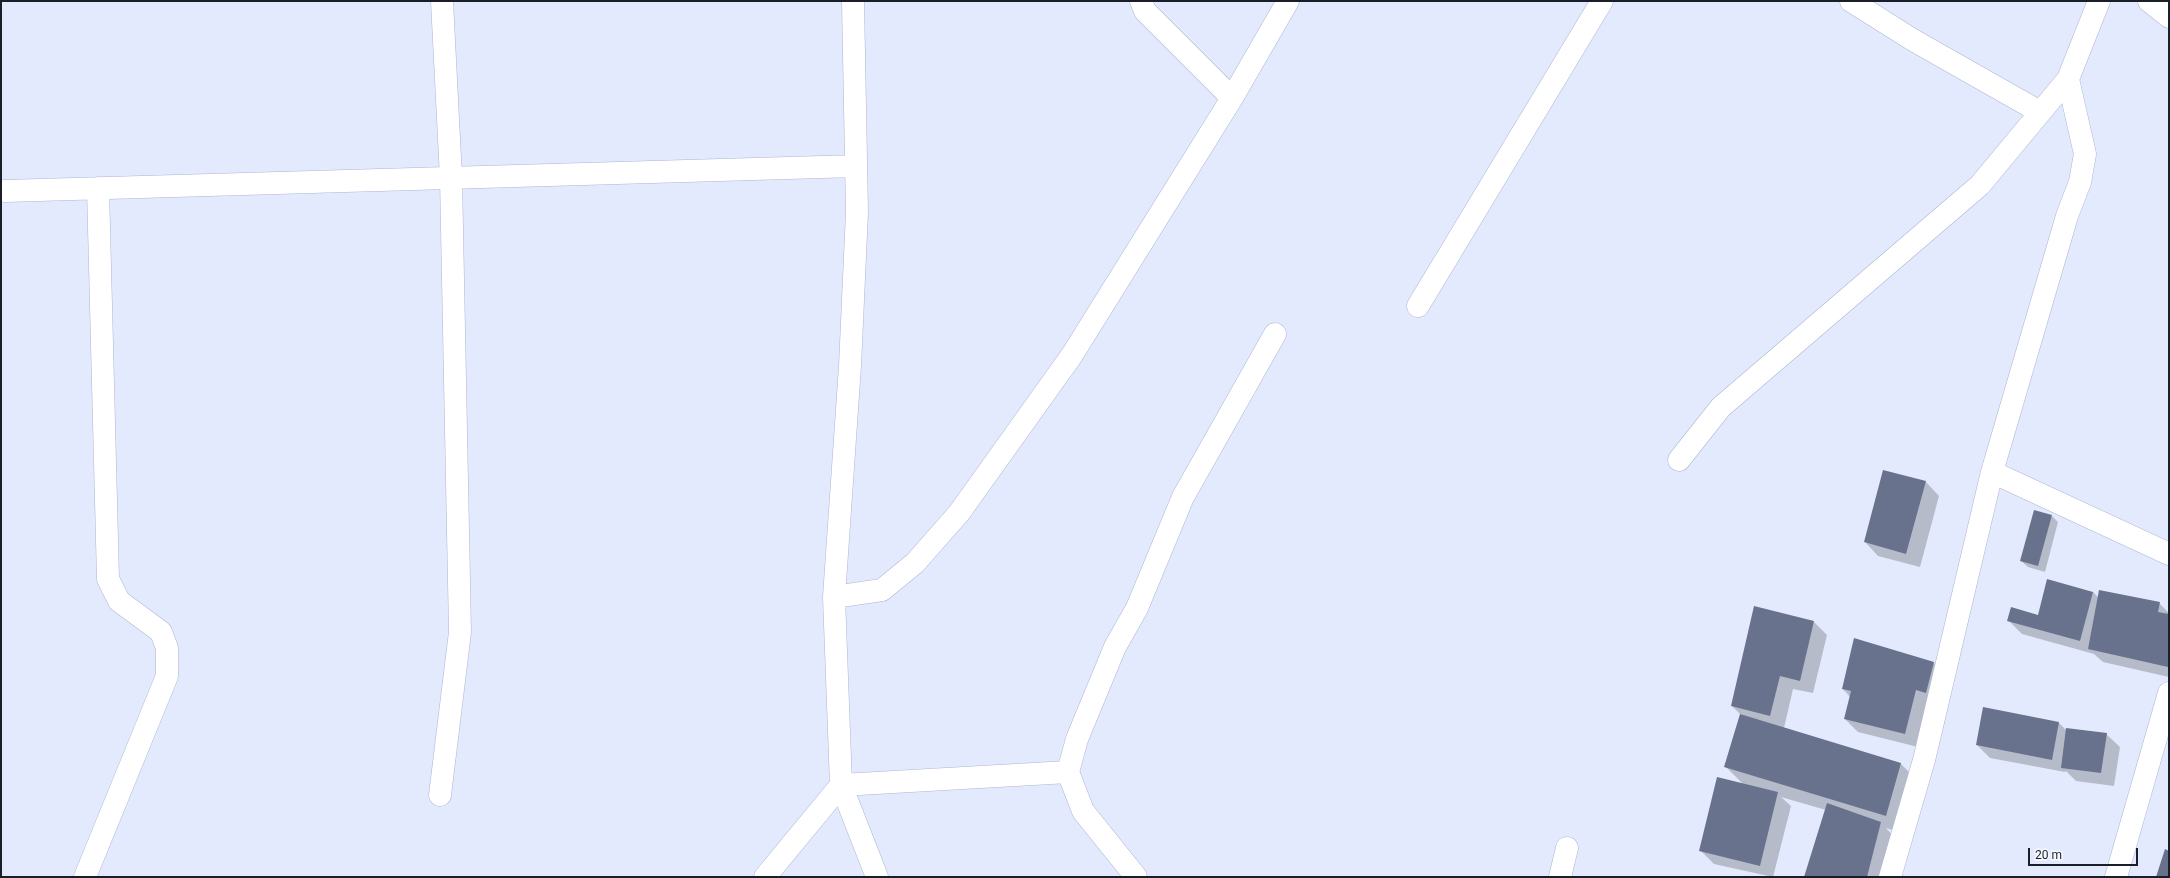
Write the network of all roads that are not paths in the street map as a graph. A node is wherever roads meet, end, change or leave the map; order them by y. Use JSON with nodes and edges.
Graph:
{"nodes":[{"id":1,"x":442,"y":1,"type":"edge"},
{"id":2,"x":853,"y":1,"type":"edge"},
{"id":3,"x":1141,"y":1,"type":"edge"},
{"id":4,"x":1288,"y":1,"type":"edge"},
{"id":5,"x":1602,"y":1,"type":"edge"},
{"id":6,"x":1851,"y":1,"type":"edge"},
{"id":7,"x":2099,"y":1,"type":"edge"},
{"id":8,"x":2149,"y":1,"type":"edge"},
{"id":9,"x":2169,"y":17,"type":"edge"},
{"id":10,"x":2068,"y":80,"type":"junction"},
{"id":11,"x":1232,"y":98,"type":"junction"},
{"id":12,"x":2040,"y":112,"type":"junction"},
{"id":13,"x":856,"y":166,"type":"junction"},
{"id":14,"x":451,"y":178,"type":"junction"},
{"id":15,"x":98,"y":188,"type":"junction"},
{"id":16,"x":5,"y":191,"type":"dead end"},
{"id":17,"x":1418,"y":306,"type":"dead end"},
{"id":18,"x":1275,"y":334,"type":"dead end"},
{"id":19,"x":1679,"y":460,"type":"dead end"},
{"id":20,"x":1992,"y":472,"type":"junction"},
{"id":21,"x":2169,"y":554,"type":"edge"},
{"id":22,"x":834,"y":597,"type":"junction"},
{"id":23,"x":2169,"y":693,"type":"edge"},
{"id":24,"x":1068,"y":772,"type":"junction"},
{"id":25,"x":841,"y":785,"type":"junction"},
{"id":26,"x":440,"y":795,"type":"dead end"},
{"id":27,"x":1567,"y":848,"type":"dead end"},
{"id":28,"x":85,"y":877,"type":"edge"},
{"id":29,"x":765,"y":877,"type":"edge"},
{"id":30,"x":877,"y":877,"type":"edge"},
{"id":31,"x":1136,"y":877,"type":"edge"},
{"id":32,"x":1560,"y":877,"type":"edge"},
{"id":33,"x":1890,"y":877,"type":"edge"},
{"id":34,"x":2116,"y":877,"type":"edge"}],
"edges":[{"from":1,"to":14,"type":"street"},
{"from":2,"to":13,"type":"street"},
{"from":3,"to":11,"type":"street"},
{"from":4,"to":11,"type":"street"},
{"from":5,"to":17,"type":"street"},
{"from":6,"to":12,"type":"street"},
{"from":7,"to":10,"type":"street"},
{"from":8,"to":9,"type":"street"},
{"from":10,"to":12,"type":"street"},
{"from":10,"to":20,"type":"street"},
{"from":11,"to":22,"type":"street"},
{"from":12,"to":19,"type":"street"},
{"from":13,"to":14,"type":"street"},
{"from":13,"to":22,"type":"street"},
{"from":14,"to":15,"type":"street"},
{"from":14,"to":26,"type":"street"},
{"from":15,"to":16,"type":"street"},
{"from":15,"to":28,"type":"street"},
{"from":18,"to":24,"type":"street"},
{"from":20,"to":21,"type":"street"},
{"from":20,"to":33,"type":"street"},
{"from":22,"to":25,"type":"street"},
{"from":23,"to":34,"type":"street"},
{"from":24,"to":25,"type":"street"},
{"from":24,"to":31,"type":"street"},
{"from":25,"to":29,"type":"street"},
{"from":25,"to":30,"type":"street"},
{"from":27,"to":32,"type":"street"}]}
